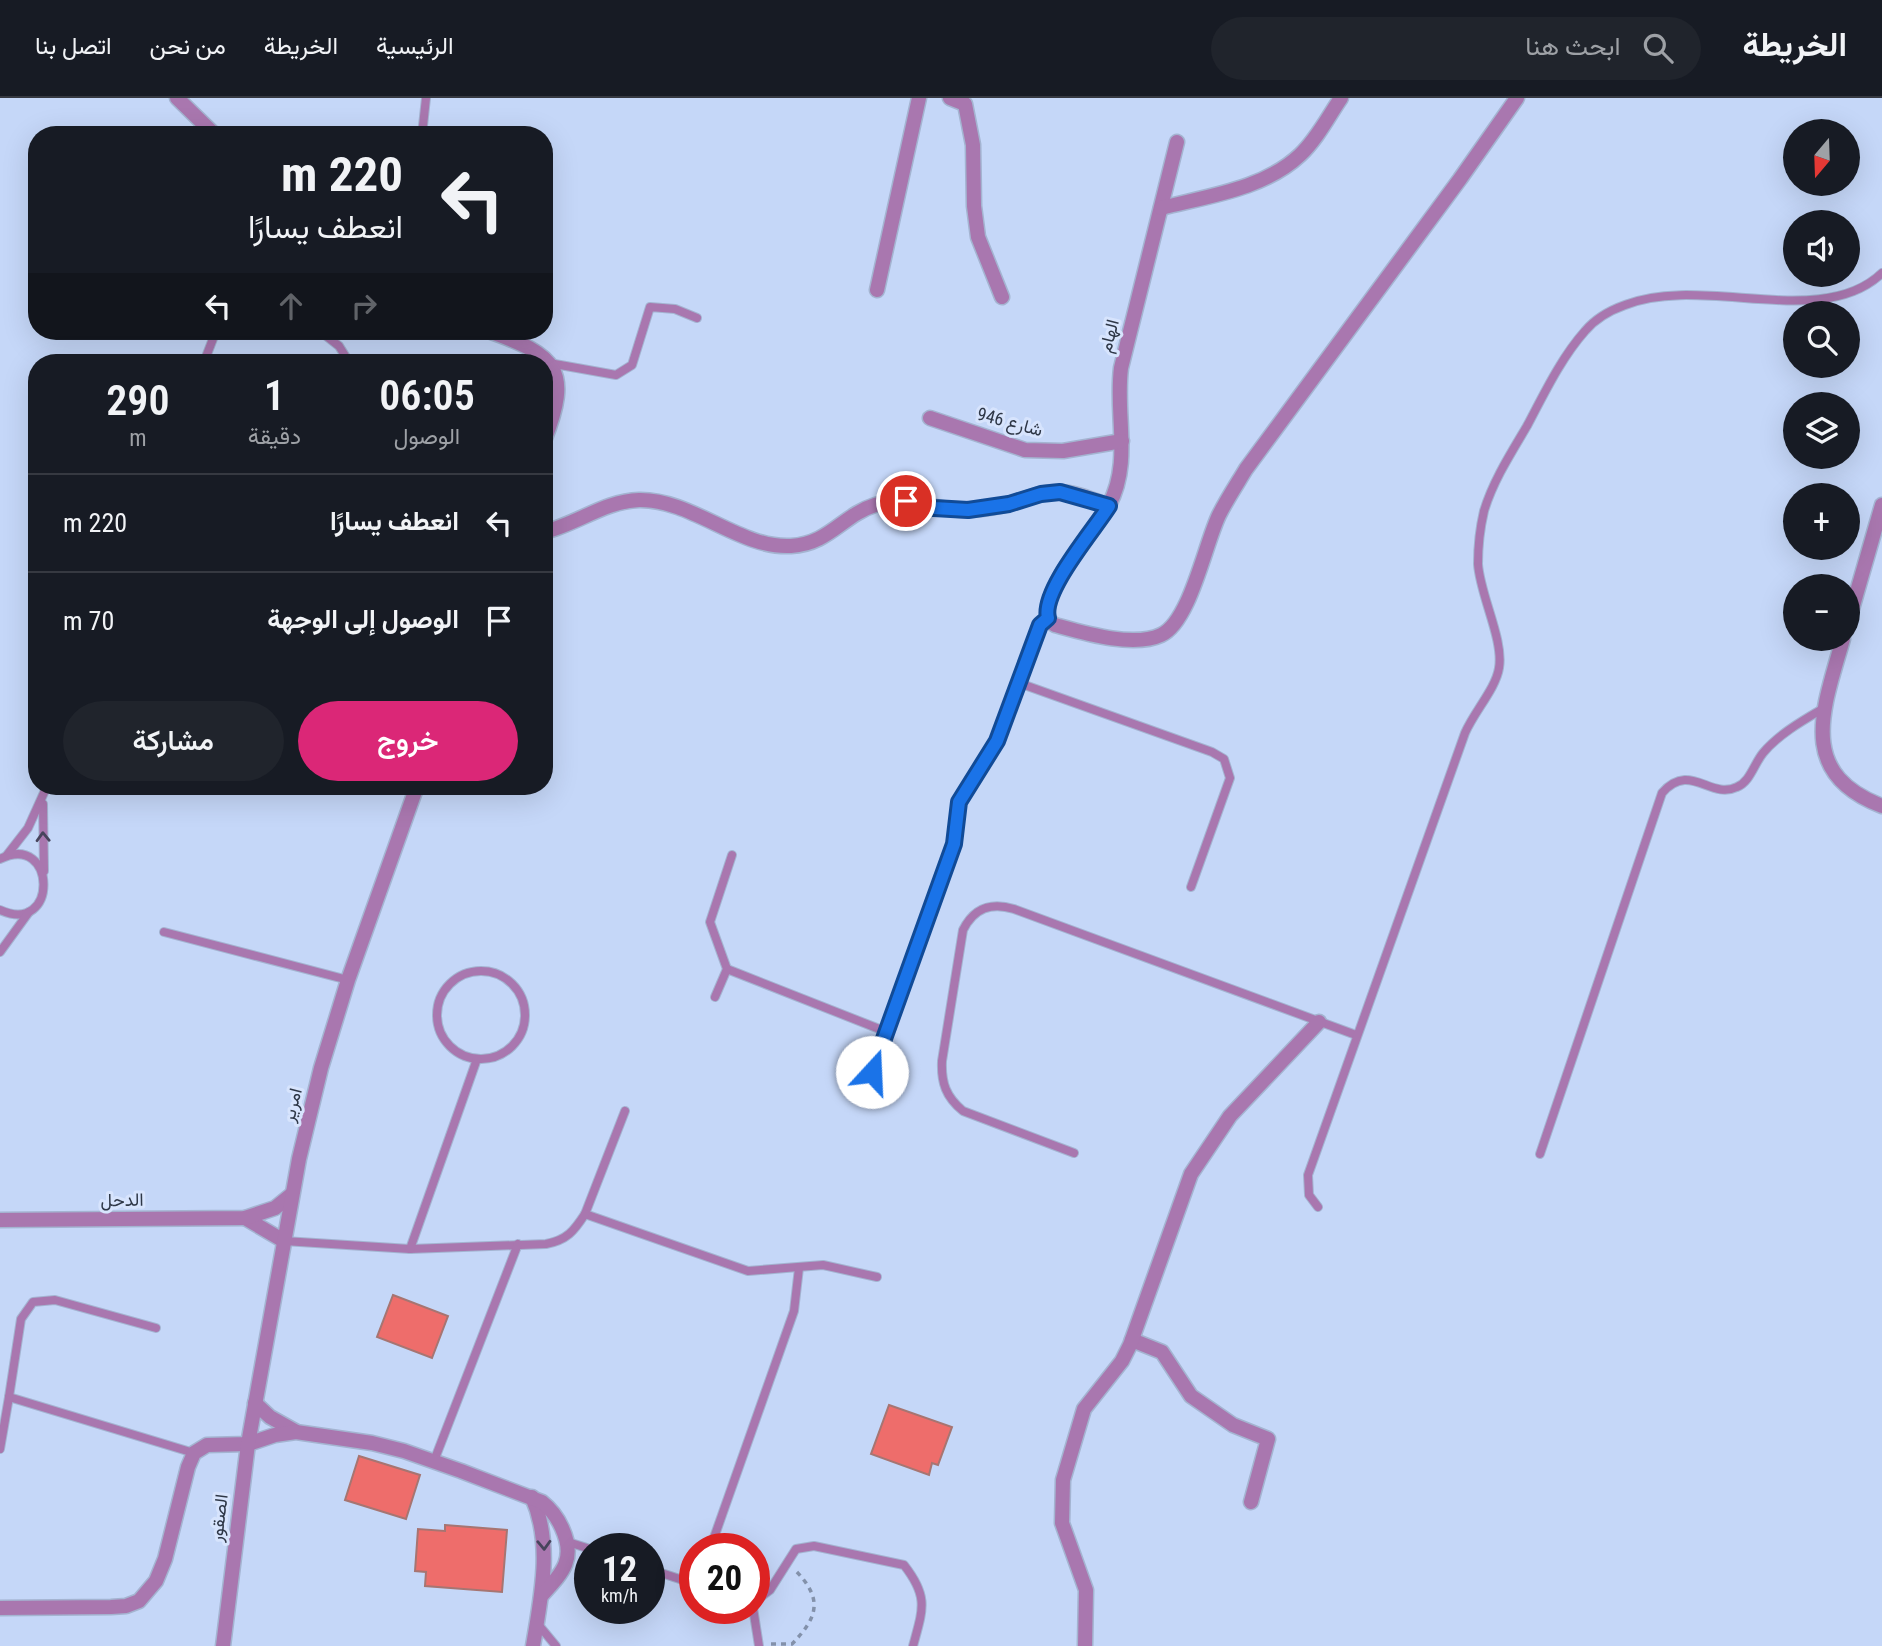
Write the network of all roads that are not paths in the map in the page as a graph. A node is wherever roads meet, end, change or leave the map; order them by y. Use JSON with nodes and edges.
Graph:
{"nodes":[{"id":1,"x":177,"y":98,"type":"edge"},
{"id":2,"x":426,"y":98,"type":"edge"},
{"id":3,"x":919,"y":98,"type":"edge"},
{"id":4,"x":950,"y":98,"type":"edge"},
{"id":5,"x":1341,"y":98,"type":"edge"},
{"id":6,"x":1517,"y":98,"type":"edge"},
{"id":7,"x":969,"y":101,"type":"edge"},
{"id":8,"x":206,"y":126,"type":"edge"},
{"id":9,"x":423,"y":126,"type":"edge"},
{"id":10,"x":1177,"y":142,"type":"dead end"},
{"id":11,"x":1161,"y":208,"type":"junction"},
{"id":12,"x":1882,"y":273,"type":"edge"},
{"id":13,"x":877,"y":290,"type":"dead end"},
{"id":14,"x":1002,"y":297,"type":"dead end"},
{"id":15,"x":697,"y":318,"type":"dead end"},
{"id":16,"x":331,"y":340,"type":"edge"},
{"id":17,"x":512,"y":340,"type":"edge"},
{"id":18,"x":344,"y":354,"type":"edge"},
{"id":19,"x":538,"y":354,"type":"edge"},
{"id":20,"x":553,"y":364,"type":"edge"},
{"id":21,"x":553,"y":374,"type":"edge"},
{"id":22,"x":553,"y":417,"type":"edge"},
{"id":23,"x":930,"y":418,"type":"dead end"},
{"id":24,"x":1122,"y":441,"type":"junction"},
{"id":25,"x":1882,"y":505,"type":"edge"},
{"id":26,"x":1109,"y":506,"type":"junction"},
{"id":27,"x":553,"y":529,"type":"edge"},
{"id":28,"x":1860,"y":581,"type":"edge"},
{"id":29,"x":1048,"y":618,"type":"junction"},
{"id":30,"x":1840,"y":651,"type":"edge"},
{"id":31,"x":1019,"y":683,"type":"junction"},
{"id":32,"x":1824,"y":708,"type":"junction"},
{"id":33,"x":414,"y":795,"type":"edge"},
{"id":34,"x":43,"y":797,"type":"joint"},
{"id":35,"x":1882,"y":806,"type":"edge"},
{"id":36,"x":732,"y":855,"type":"dead end"},
{"id":37,"x":2,"y":858,"type":"edge"},
{"id":38,"x":44,"y":878,"type":"junction"},
{"id":39,"x":1191,"y":887,"type":"dead end"},
{"id":40,"x":0,"y":910,"type":"edge"},
{"id":41,"x":30,"y":910,"type":"junction"},
{"id":42,"x":164,"y":932,"type":"dead end"},
{"id":43,"x":0,"y":951,"type":"edge"},
{"id":44,"x":727,"y":969,"type":"junction"},
{"id":45,"x":348,"y":980,"type":"junction"},
{"id":46,"x":715,"y":997,"type":"dead end"},
{"id":47,"x":1319,"y":1022,"type":"junction"},
{"id":48,"x":887,"y":1032,"type":"junction"},
{"id":49,"x":1356,"y":1035,"type":"junction"},
{"id":50,"x":477,"y":1059,"type":"junction"},
{"id":51,"x":872,"y":1072,"type":"dead end"},
{"id":52,"x":625,"y":1111,"type":"dead end"},
{"id":53,"x":1074,"y":1153,"type":"dead end"},
{"id":54,"x":1540,"y":1154,"type":"dead end"},
{"id":55,"x":292,"y":1195,"type":"junction"},
{"id":56,"x":1318,"y":1207,"type":"dead end"},
{"id":57,"x":585,"y":1214,"type":"junction"},
{"id":58,"x":244,"y":1218,"type":"junction"},
{"id":59,"x":0,"y":1220,"type":"edge"},
{"id":60,"x":284,"y":1241,"type":"junction"},
{"id":61,"x":518,"y":1244,"type":"junction"},
{"id":62,"x":410,"y":1249,"type":"junction"},
{"id":63,"x":799,"y":1268,"type":"junction"},
{"id":64,"x":877,"y":1278,"type":"dead end"},
{"id":65,"x":156,"y":1328,"type":"dead end"},
{"id":66,"x":1132,"y":1340,"type":"junction"},
{"id":67,"x":9,"y":1397,"type":"junction"},
{"id":68,"x":255,"y":1403,"type":"junction"},
{"id":69,"x":296,"y":1432,"type":"junction"},
{"id":70,"x":248,"y":1444,"type":"junction"},
{"id":71,"x":0,"y":1449,"type":"edge"},
{"id":72,"x":194,"y":1453,"type":"junction"},
{"id":73,"x":434,"y":1461,"type":"junction"},
{"id":74,"x":532,"y":1497,"type":"junction"},
{"id":75,"x":1251,"y":1503,"type":"dead end"},
{"id":76,"x":716,"y":1533,"type":"edge"},
{"id":77,"x":568,"y":1542,"type":"junction"},
{"id":78,"x":574,"y":1544,"type":"edge"},
{"id":79,"x":770,"y":1590,"type":"edge"},
{"id":80,"x":542,"y":1595,"type":"junction"},
{"id":81,"x":0,"y":1608,"type":"edge"},
{"id":82,"x":537,"y":1623,"type":"junction"},
{"id":83,"x":755,"y":1624,"type":"edge"},
{"id":84,"x":758,"y":1645,"type":"edge"},
{"id":85,"x":222,"y":1646,"type":"edge"},
{"id":86,"x":533,"y":1646,"type":"edge"},
{"id":87,"x":556,"y":1646,"type":"edge"},
{"id":88,"x":913,"y":1646,"type":"edge"},
{"id":89,"x":1085,"y":1646,"type":"edge"}],
"edges":[{"from":1,"to":8,"type":"street"},
{"from":2,"to":9,"type":"lane"},
{"from":3,"to":13,"type":"street"},
{"from":4,"to":7,"type":"street"},
{"from":5,"to":11,"type":"street"},
{"from":6,"to":29,"type":"street"},
{"from":7,"to":14,"type":"street"},
{"from":10,"to":11,"type":"street","name":"الهام"},
{"from":11,"to":24,"type":"street","name":"الهام"},
{"from":12,"to":49,"type":"lane"},
{"from":15,"to":20,"type":"lane"},
{"from":16,"to":18,"type":"lane"},
{"from":17,"to":19,"type":"street"},
{"from":21,"to":22,"type":"street"},
{"from":23,"to":24,"type":"street","name":"شارع 946"},
{"from":24,"to":26,"type":"street","name":"الهام"},
{"from":25,"to":28,"type":"street"},
{"from":26,"to":27,"type":"street"},
{"from":26,"to":29,"type":"street","name":"الهام"},
{"from":29,"to":31,"type":"lane"},
{"from":30,"to":32,"type":"street"},
{"from":31,"to":39,"type":"lane"},
{"from":31,"to":48,"type":"lane"},
{"from":32,"to":35,"type":"street"},
{"from":32,"to":54,"type":"lane"},
{"from":33,"to":45,"type":"street","name":"امرير"},
{"from":34,"to":37,"type":"lane"},
{"from":38,"to":34,"type":"lane","one_way":true},
{"from":36,"to":44,"type":"lane"},
{"from":37,"to":38,"type":"lane"},
{"from":38,"to":41,"type":"lane"},
{"from":40,"to":41,"type":"lane"},
{"from":41,"to":43,"type":"lane"},
{"from":42,"to":45,"type":"lane"},
{"from":44,"to":46,"type":"lane"},
{"from":44,"to":48,"type":"lane"},
{"from":45,"to":55,"type":"street","name":"امرير"},
{"from":47,"to":49,"type":"lane"},
{"from":47,"to":53,"type":"lane"},
{"from":47,"to":66,"type":"street"},
{"from":48,"to":51,"type":"lane"},
{"from":49,"to":56,"type":"lane"},
{"from":50,"to":50,"type":"lane"},
{"from":50,"to":62,"type":"lane"},
{"from":52,"to":57,"type":"lane"},
{"from":55,"to":58,"type":"street"},
{"from":55,"to":60,"type":"street","name":"امرير"},
{"from":57,"to":61,"type":"lane"},
{"from":57,"to":63,"type":"lane"},
{"from":58,"to":59,"type":"street","name":"الدحل"},
{"from":58,"to":60,"type":"street"},
{"from":60,"to":62,"type":"lane"},
{"from":60,"to":68,"type":"street","name":"امرير"},
{"from":61,"to":62,"type":"lane"},
{"from":61,"to":73,"type":"lane"},
{"from":63,"to":64,"type":"lane"},
{"from":63,"to":76,"type":"lane"},
{"from":65,"to":67,"type":"lane"},
{"from":66,"to":75,"type":"street"},
{"from":66,"to":89,"type":"street"},
{"from":67,"to":71,"type":"lane"},
{"from":67,"to":72,"type":"lane"},
{"from":68,"to":69,"type":"street"},
{"from":68,"to":70,"type":"street","name":"امرير"},
{"from":69,"to":70,"type":"street"},
{"from":69,"to":73,"type":"street"},
{"from":70,"to":72,"type":"street"},
{"from":70,"to":85,"type":"street","name":"الصقور"},
{"from":72,"to":81,"type":"street"},
{"from":73,"to":74,"type":"street"},
{"from":74,"to":77,"type":"street"},
{"from":74,"to":80,"type":"street","one_way":true},
{"from":77,"to":78,"type":"lane"},
{"from":77,"to":80,"type":"street"},
{"from":79,"to":88,"type":"lane"},
{"from":80,"to":82,"type":"street"},
{"from":82,"to":86,"type":"street"},
{"from":82,"to":87,"type":"lane"},
{"from":83,"to":84,"type":"lane"}]}
